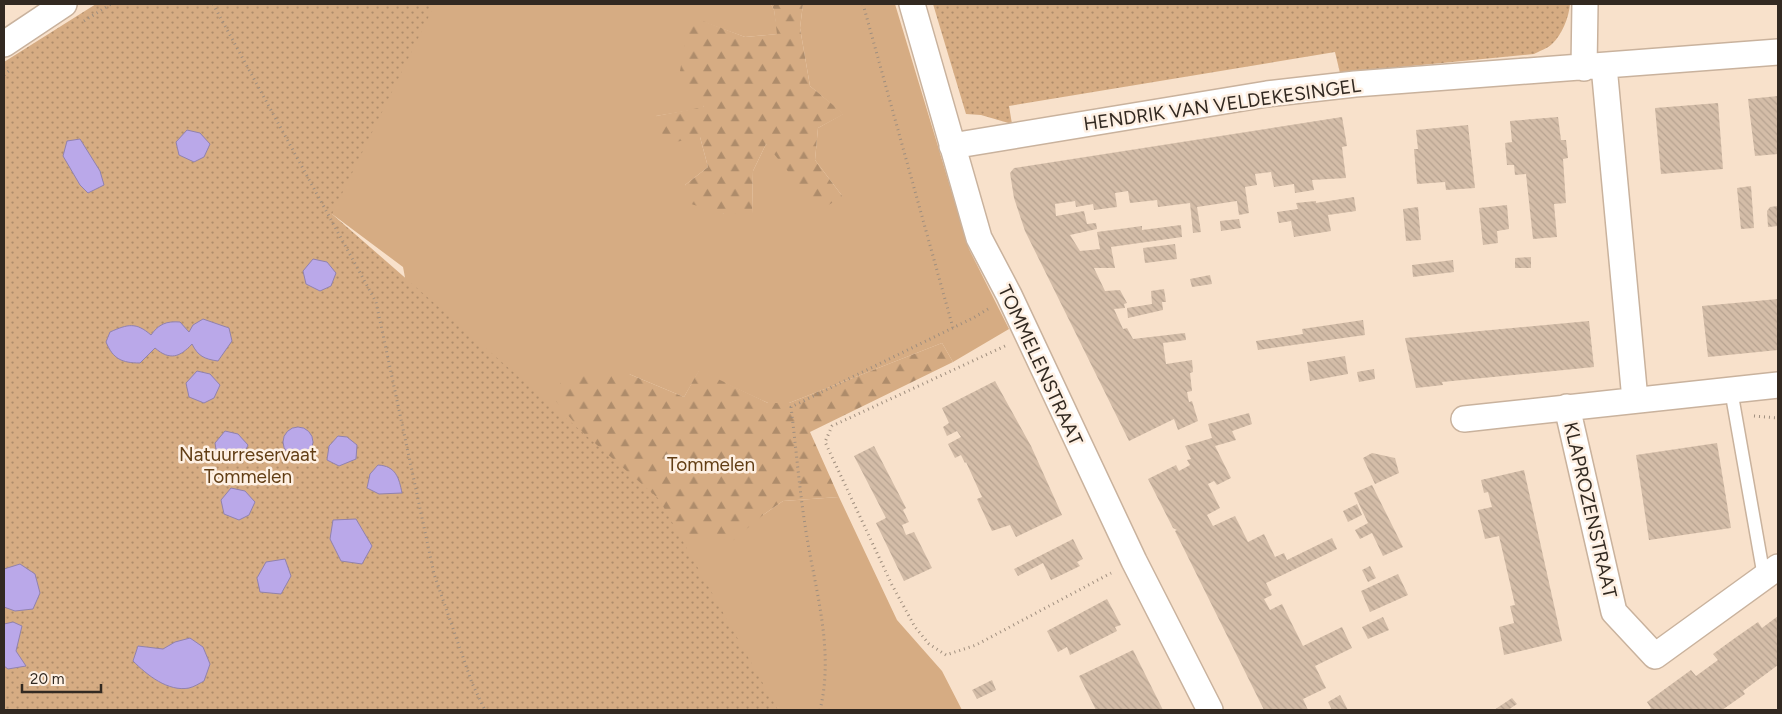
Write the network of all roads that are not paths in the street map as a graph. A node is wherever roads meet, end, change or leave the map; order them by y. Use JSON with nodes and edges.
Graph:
{"nodes":[{"id":1,"x":64,"y":4,"type":"edge"},
{"id":2,"x":912,"y":4,"type":"edge"},
{"id":3,"x":1585,"y":4,"type":"edge"},
{"id":4,"x":4,"y":44,"type":"edge"},
{"id":5,"x":1778,"y":52,"type":"edge"},
{"id":6,"x":1594,"y":67,"type":"junction"},
{"id":7,"x":952,"y":146,"type":"junction"},
{"id":8,"x":1778,"y":385,"type":"edge"},
{"id":9,"x":1731,"y":390,"type":"junction"},
{"id":10,"x":1635,"y":400,"type":"junction"},
{"id":11,"x":1566,"y":407,"type":"junction"},
{"id":12,"x":1464,"y":419,"type":"dead end"},
{"id":13,"x":1771,"y":572,"type":"edge"},
{"id":14,"x":1210,"y":710,"type":"edge"}],
"edges":[{"from":1,"to":4,"type":"street"},
{"from":2,"to":7,"type":"street","name":"TOMMELENSTRAAT"},
{"from":3,"to":6,"type":"street"},
{"from":5,"to":6,"type":"street","name":"HENDRIK VAN VELDEKESINGEL"},
{"from":6,"to":7,"type":"street","name":"HENDRIK VAN VELDEKESINGEL"},
{"from":6,"to":10,"type":"street"},
{"from":7,"to":14,"type":"street","name":"TOMMELENSTRAAT"},
{"from":8,"to":9,"type":"street","name":"KLAPROZENSTRAAT"},
{"from":9,"to":10,"type":"street","name":"KLAPROZENSTRAAT"},
{"from":9,"to":13,"type":"lane"},
{"from":10,"to":11,"type":"street","name":"KLAPROZENSTRAAT"},
{"from":11,"to":12,"type":"street","name":"KLAPROZENSTRAAT"},
{"from":11,"to":13,"type":"street","name":"KLAPROZENSTRAAT"}]}
